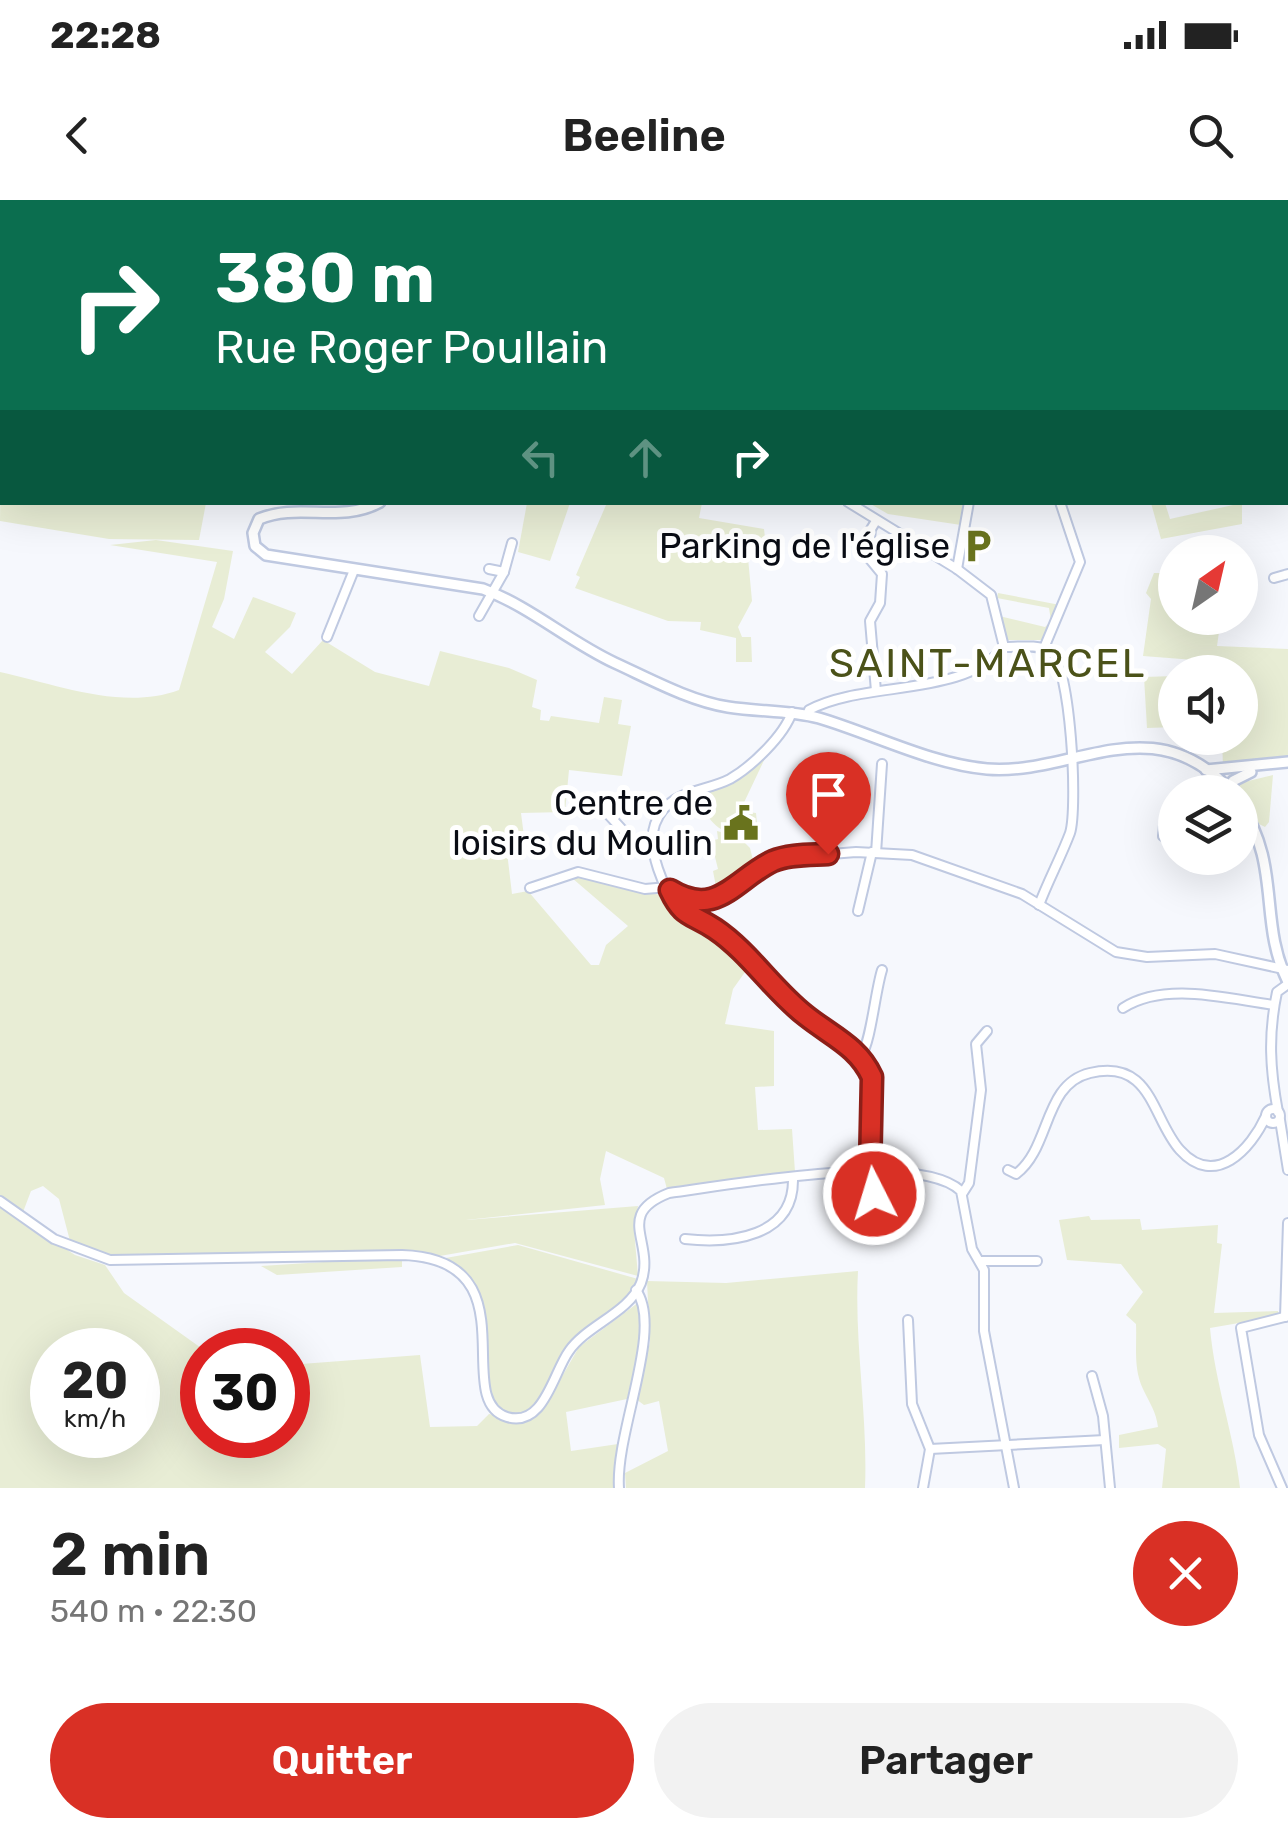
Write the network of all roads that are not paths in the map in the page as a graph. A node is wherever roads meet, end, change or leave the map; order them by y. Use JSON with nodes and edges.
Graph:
{"nodes":[{"id":1,"x":372,"y":505,"type":"edge"},
{"id":2,"x":853,"y":505,"type":"edge"},
{"id":3,"x":968,"y":505,"type":"edge"},
{"id":4,"x":1061,"y":505,"type":"edge"},
{"id":5,"x":876,"y":520,"type":"junction"},
{"id":6,"x":512,"y":543,"type":"dead end"},
{"id":7,"x":489,"y":569,"type":"dead end"},
{"id":8,"x":956,"y":569,"type":"junction"},
{"id":9,"x":354,"y":570,"type":"junction"},
{"id":10,"x":504,"y":572,"type":"junction"},
{"id":11,"x":1288,"y":574,"type":"edge"},
{"id":12,"x":1274,"y":578,"type":"dead end"},
{"id":13,"x":494,"y":594,"type":"junction"},
{"id":14,"x":479,"y":616,"type":"dead end"},
{"id":15,"x":328,"y":636,"type":"dead end"},
{"id":16,"x":1004,"y":647,"type":"junction"},
{"id":17,"x":1044,"y":648,"type":"junction"},
{"id":18,"x":876,"y":691,"type":"junction"},
{"id":19,"x":792,"y":712,"type":"junction"},
{"id":20,"x":806,"y":716,"type":"junction"},
{"id":21,"x":1069,"y":756,"type":"junction"},
{"id":22,"x":882,"y":764,"type":"dead end"},
{"id":23,"x":1288,"y":764,"type":"edge"},
{"id":24,"x":1204,"y":769,"type":"junction"},
{"id":25,"x":1231,"y":770,"type":"junction"},
{"id":26,"x":1212,"y":775,"type":"edge"},
{"id":27,"x":1226,"y":775,"type":"edge"},
{"id":28,"x":1241,"y":775,"type":"edge"},
{"id":29,"x":605,"y":811,"type":"dead end"},
{"id":30,"x":1258,"y":837,"type":"edge"},
{"id":31,"x":653,"y":847,"type":"junction"},
{"id":32,"x":874,"y":853,"type":"junction"},
{"id":33,"x":530,"y":888,"type":"dead end"},
{"id":34,"x":669,"y":888,"type":"junction"},
{"id":35,"x":1038,"y":905,"type":"junction"},
{"id":36,"x":858,"y":911,"type":"dead end"},
{"id":37,"x":1284,"y":968,"type":"edge"},
{"id":38,"x":882,"y":970,"type":"dead end"},
{"id":39,"x":1288,"y":983,"type":"edge"},
{"id":40,"x":1274,"y":1005,"type":"junction"},
{"id":41,"x":1123,"y":1008,"type":"dead end"},
{"id":42,"x":987,"y":1031,"type":"dead end"},
{"id":43,"x":861,"y":1056,"type":"junction"},
{"id":44,"x":1274,"y":1118,"type":"edge"},
{"id":45,"x":873,"y":1170,"type":"junction"},
{"id":46,"x":1008,"y":1170,"type":"dead end"},
{"id":47,"x":1288,"y":1170,"type":"edge"},
{"id":48,"x":792,"y":1179,"type":"junction"},
{"id":49,"x":962,"y":1194,"type":"junction"},
{"id":50,"x":0,"y":1201,"type":"edge"},
{"id":51,"x":1288,"y":1223,"type":"edge"},
{"id":52,"x":867,"y":1224,"type":"dead end"},
{"id":53,"x":684,"y":1238,"type":"dead end"},
{"id":54,"x":981,"y":1261,"type":"junction"},
{"id":55,"x":1037,"y":1261,"type":"dead end"},
{"id":56,"x":636,"y":1290,"type":"junction"},
{"id":57,"x":1286,"y":1316,"type":"edge"},
{"id":58,"x":908,"y":1320,"type":"dead end"},
{"id":59,"x":1092,"y":1376,"type":"dead end"},
{"id":60,"x":1105,"y":1440,"type":"junction"},
{"id":61,"x":1007,"y":1448,"type":"junction"},
{"id":62,"x":930,"y":1449,"type":"junction"},
{"id":63,"x":619,"y":1488,"type":"edge"},
{"id":64,"x":922,"y":1488,"type":"edge"},
{"id":65,"x":1014,"y":1488,"type":"edge"},
{"id":66,"x":1110,"y":1488,"type":"edge"},
{"id":67,"x":1282,"y":1488,"type":"edge"}],
"edges":[{"from":1,"to":9,"type":"street"},
{"from":2,"to":5,"type":"street"},
{"from":3,"to":8,"type":"street"},
{"from":4,"to":17,"type":"street"},
{"from":5,"to":8,"type":"street"},
{"from":5,"to":18,"type":"street"},
{"from":6,"to":10,"type":"street"},
{"from":7,"to":10,"type":"street"},
{"from":8,"to":16,"type":"street"},
{"from":9,"to":13,"type":"street"},
{"from":9,"to":15,"type":"street"},
{"from":10,"to":13,"type":"street"},
{"from":11,"to":12,"type":"street"},
{"from":13,"to":14,"type":"street"},
{"from":13,"to":19,"type":"street"},
{"from":16,"to":17,"type":"street"},
{"from":16,"to":18,"type":"street"},
{"from":17,"to":21,"type":"street"},
{"from":18,"to":20,"type":"street"},
{"from":19,"to":20,"type":"street"},
{"from":19,"to":31,"type":"street"},
{"from":20,"to":21,"type":"street"},
{"from":21,"to":24,"type":"street"},
{"from":21,"to":35,"type":"street"},
{"from":22,"to":32,"type":"street"},
{"from":23,"to":25,"type":"street"},
{"from":23,"to":28,"type":"street"},
{"from":24,"to":25,"type":"street"},
{"from":24,"to":26,"type":"street"},
{"from":25,"to":27,"type":"street"},
{"from":29,"to":31,"type":"street"},
{"from":30,"to":37,"type":"street"},
{"from":31,"to":34,"type":"street"},
{"from":32,"to":34,"type":"street"},
{"from":32,"to":35,"type":"street"},
{"from":32,"to":36,"type":"street"},
{"from":33,"to":34,"type":"street"},
{"from":34,"to":43,"type":"street"},
{"from":35,"to":37,"type":"street"},
{"from":37,"to":39,"type":"street"},
{"from":38,"to":43,"type":"street"},
{"from":39,"to":40,"type":"street"},
{"from":40,"to":41,"type":"street"},
{"from":40,"to":44,"type":"street"},
{"from":42,"to":49,"type":"street"},
{"from":43,"to":45,"type":"street"},
{"from":44,"to":46,"type":"street"},
{"from":44,"to":47,"type":"street"},
{"from":45,"to":48,"type":"street"},
{"from":45,"to":49,"type":"street"},
{"from":45,"to":52,"type":"street"},
{"from":48,"to":53,"type":"street"},
{"from":48,"to":56,"type":"street"},
{"from":49,"to":54,"type":"street"},
{"from":50,"to":56,"type":"street"},
{"from":51,"to":57,"type":"street"},
{"from":54,"to":55,"type":"street"},
{"from":54,"to":61,"type":"street"},
{"from":56,"to":63,"type":"street"},
{"from":57,"to":67,"type":"street"},
{"from":58,"to":62,"type":"street"},
{"from":59,"to":60,"type":"street"},
{"from":60,"to":61,"type":"street"},
{"from":60,"to":66,"type":"street"},
{"from":61,"to":62,"type":"street"},
{"from":61,"to":65,"type":"street"},
{"from":62,"to":64,"type":"street"}]}
